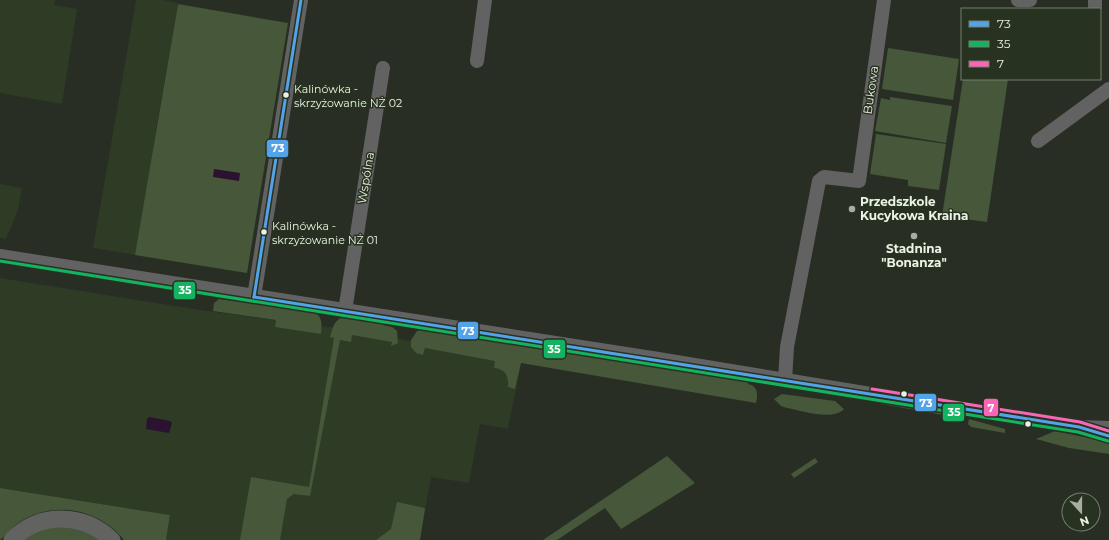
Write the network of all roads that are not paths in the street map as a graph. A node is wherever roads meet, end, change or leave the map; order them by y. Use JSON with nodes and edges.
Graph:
{"nodes":[{"id":1,"x":301,"y":0,"type":"edge"},
{"id":2,"x":485,"y":0,"type":"edge"},
{"id":3,"x":884,"y":0,"type":"edge"},
{"id":4,"x":1018,"y":0,"type":"edge"},
{"id":5,"x":1030,"y":0,"type":"edge"},
{"id":6,"x":477,"y":61,"type":"dead end"},
{"id":7,"x":383,"y":68,"type":"dead end"},
{"id":8,"x":1109,"y":89,"type":"edge"},
{"id":9,"x":1038,"y":141,"type":"dead end"},
{"id":10,"x":0,"y":256,"type":"edge"},
{"id":11,"x":254,"y":297,"type":"junction"},
{"id":12,"x":345,"y":311,"type":"junction"},
{"id":13,"x":785,"y":380,"type":"junction"},
{"id":14,"x":1079,"y":427,"type":"junction"},
{"id":15,"x":1109,"y":428,"type":"edge"},
{"id":16,"x":1109,"y":436,"type":"edge"},
{"id":17,"x":12,"y":540,"type":"edge"},
{"id":18,"x":112,"y":540,"type":"edge"}],
"edges":[{"from":1,"to":11,"type":"street"},
{"from":2,"to":6,"type":"street"},
{"from":3,"to":13,"type":"street","name":"Bukowa"},
{"from":4,"to":5,"type":"street"},
{"from":7,"to":12,"type":"street","name":"Wspólna"},
{"from":8,"to":9,"type":"street"},
{"from":10,"to":11,"type":"street"},
{"from":11,"to":12,"type":"street"},
{"from":12,"to":13,"type":"street"},
{"from":13,"to":14,"type":"street"},
{"from":14,"to":15,"type":"street"},
{"from":14,"to":16,"type":"street"},
{"from":17,"to":18,"type":"main road"}]}
